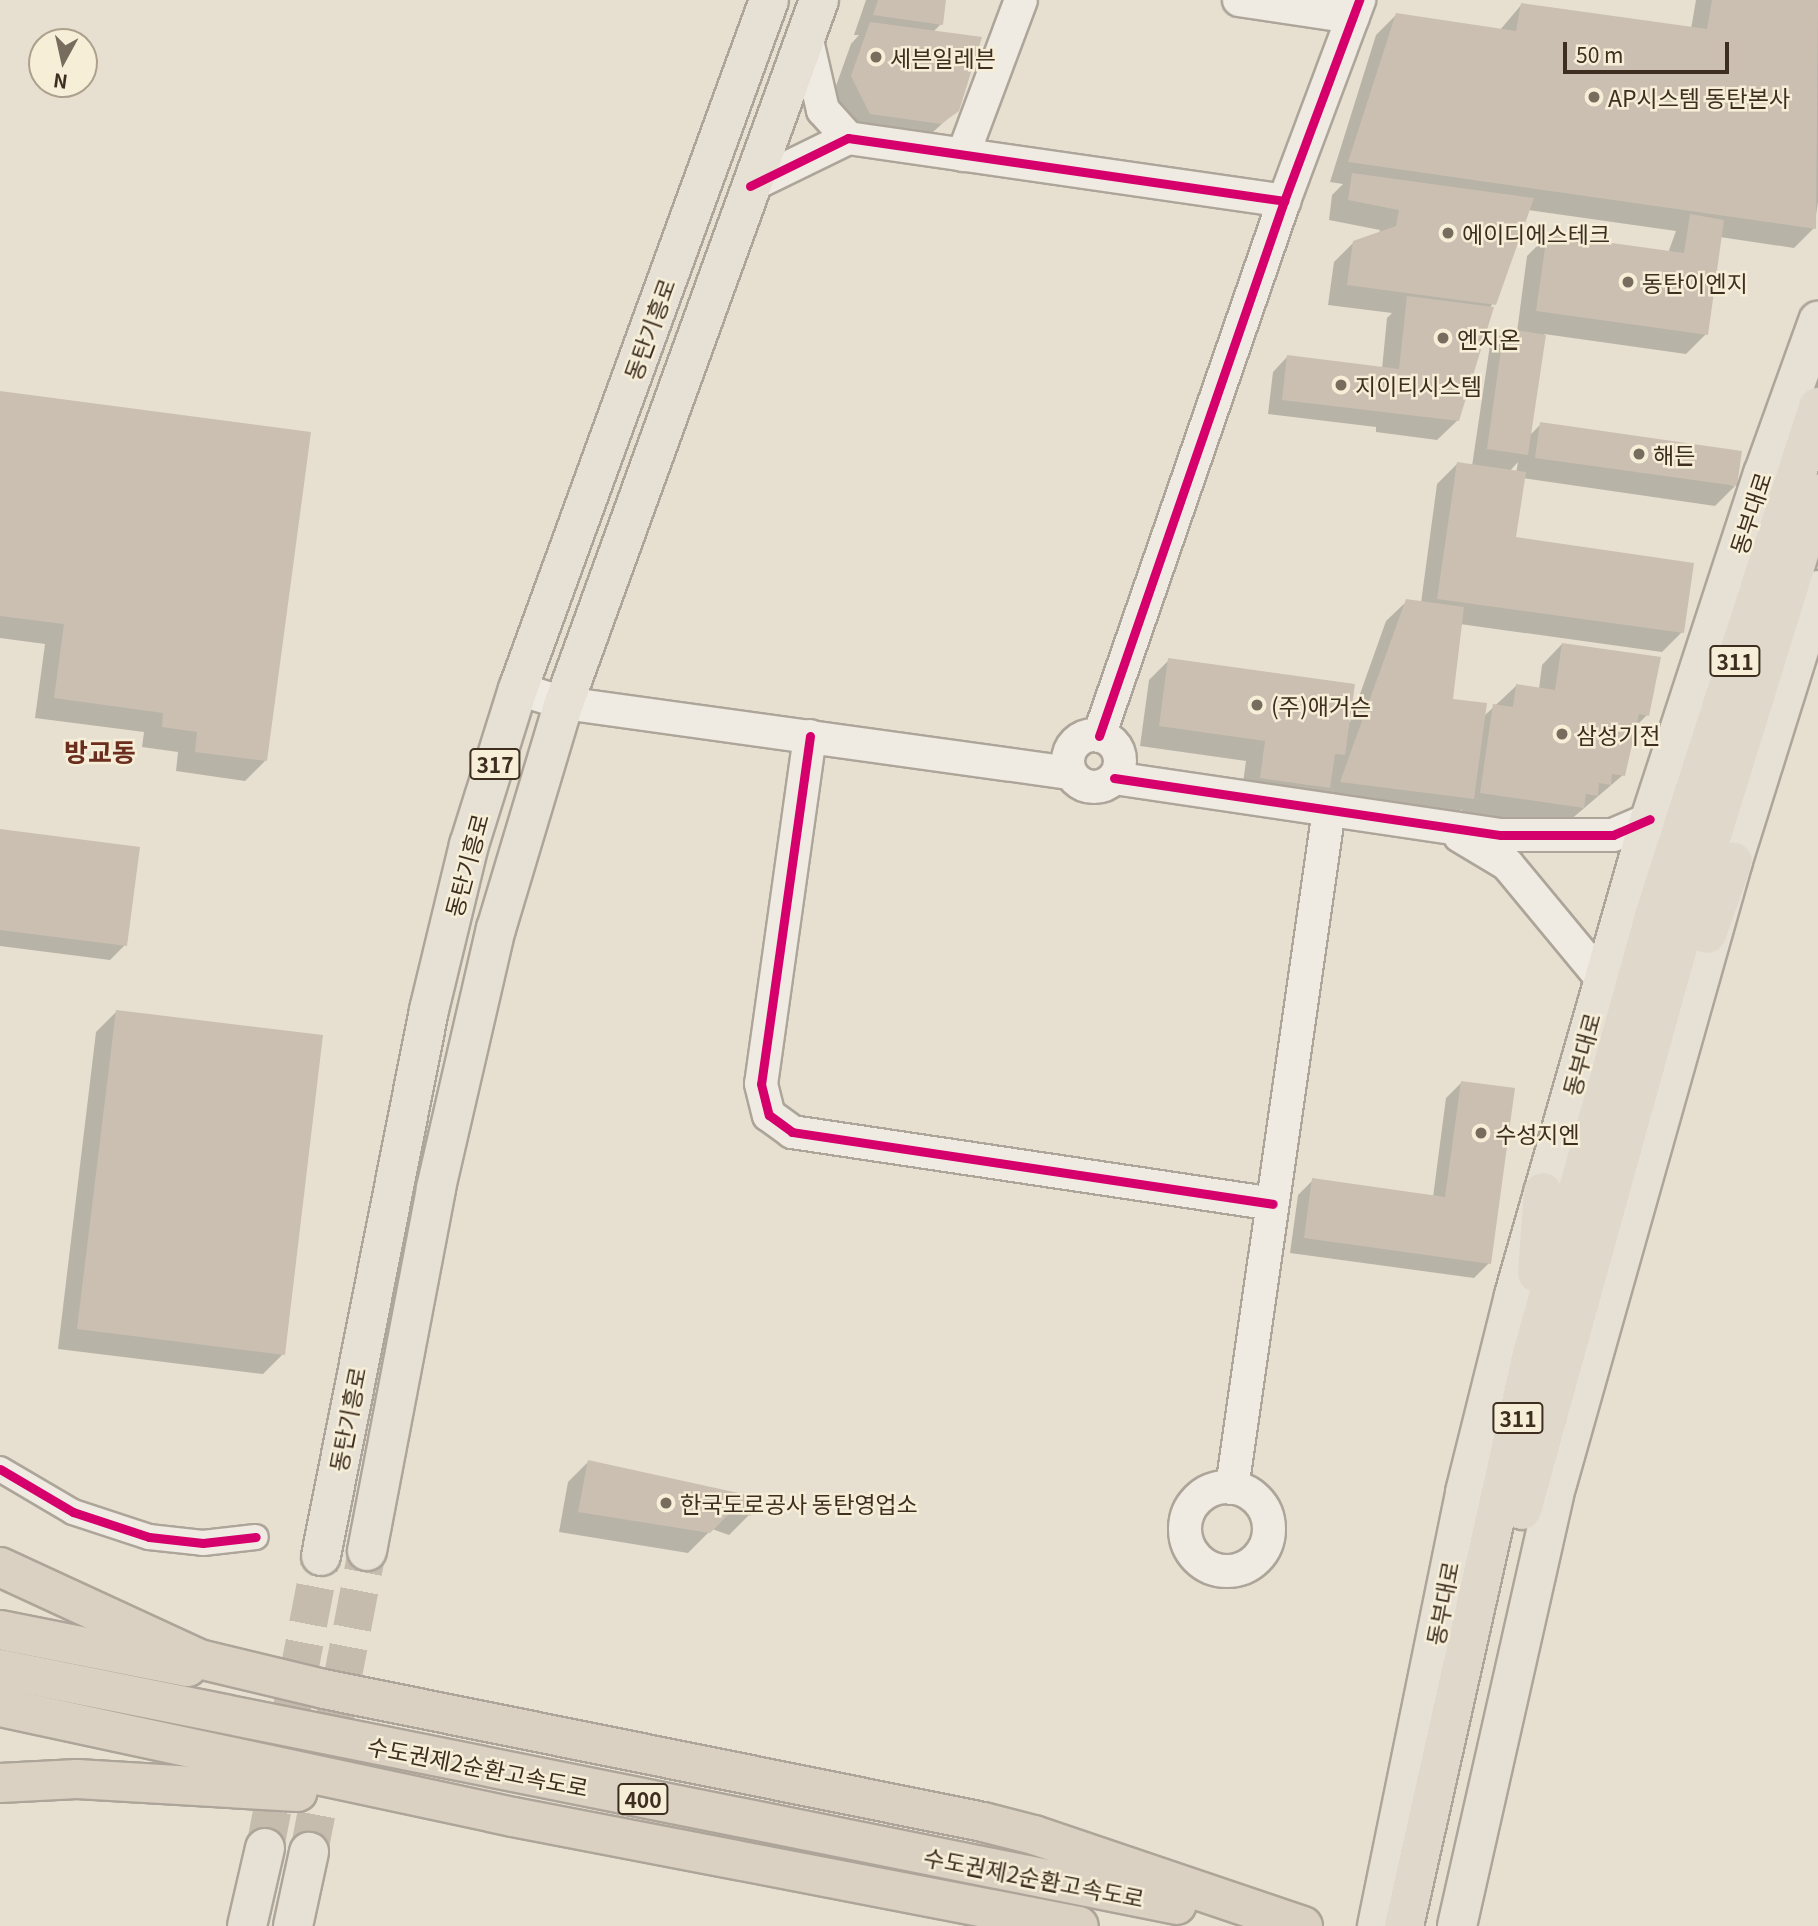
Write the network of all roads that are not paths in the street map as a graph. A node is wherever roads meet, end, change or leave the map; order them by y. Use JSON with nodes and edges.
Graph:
{"nodes":[{"id":1,"x":769,"y":0,"type":"edge"},
{"id":2,"x":819,"y":0,"type":"edge"},
{"id":3,"x":1021,"y":0,"type":"edge"},
{"id":4,"x":1239,"y":0,"type":"edge"},
{"id":5,"x":1356,"y":9,"type":"edge"},
{"id":6,"x":806,"y":36,"type":"junction"},
{"id":7,"x":848,"y":138,"type":"junction"},
{"id":8,"x":962,"y":155,"type":"junction"},
{"id":9,"x":750,"y":186,"type":"junction"},
{"id":10,"x":1284,"y":201,"type":"junction"},
{"id":11,"x":1818,"y":321,"type":"edge"},
{"id":12,"x":1818,"y":407,"type":"edge"},
{"id":13,"x":1818,"y":493,"type":"edge"},
{"id":14,"x":1818,"y":590,"type":"edge"},
{"id":15,"x":519,"y":690,"type":"junction"},
{"id":16,"x":564,"y":703,"type":"junction"},
{"id":17,"x":810,"y":736,"type":"junction"},
{"id":18,"x":1099,"y":736,"type":"junction"},
{"id":19,"x":1070,"y":773,"type":"junction"},
{"id":20,"x":1114,"y":778,"type":"junction"},
{"id":21,"x":1329,"y":810,"type":"junction"},
{"id":22,"x":1650,"y":819,"type":"junction"},
{"id":23,"x":1440,"y":826,"type":"junction"},
{"id":24,"x":1733,"y":861,"type":"junction"},
{"id":25,"x":1602,"y":979,"type":"junction"},
{"id":26,"x":1543,"y":1192,"type":"junction"},
{"id":27,"x":1273,"y":1204,"type":"junction"},
{"id":28,"x":1532,"y":1354,"type":"junction"},
{"id":29,"x":1549,"y":1414,"type":"junction"},
{"id":30,"x":0,"y":1469,"type":"edge"},
{"id":31,"x":1232,"y":1488,"type":"dead end"},
{"id":32,"x":256,"y":1537,"type":"dead end"},
{"id":33,"x":367,"y":1551,"type":"tunnel mouth"},
{"id":34,"x":321,"y":1556,"type":"tunnel mouth"},
{"id":35,"x":0,"y":1567,"type":"edge"},
{"id":36,"x":0,"y":1630,"type":"edge"},
{"id":37,"x":0,"y":1669,"type":"edge"},
{"id":38,"x":324,"y":1689,"type":"junction"},
{"id":39,"x":0,"y":1707,"type":"edge"},
{"id":40,"x":0,"y":1783,"type":"edge"},
{"id":41,"x":513,"y":1817,"type":"junction"},
{"id":42,"x":265,"y":1848,"type":"tunnel mouth"},
{"id":43,"x":309,"y":1852,"type":"tunnel mouth"},
{"id":44,"x":247,"y":1926,"type":"edge"},
{"id":45,"x":293,"y":1926,"type":"edge"},
{"id":46,"x":1079,"y":1926,"type":"edge"},
{"id":47,"x":1286,"y":1926,"type":"edge"},
{"id":48,"x":1303,"y":1926,"type":"edge"},
{"id":49,"x":1377,"y":1926,"type":"edge"},
{"id":50,"x":1404,"y":1926,"type":"edge"},
{"id":51,"x":1432,"y":1926,"type":"edge"},
{"id":52,"x":1457,"y":1926,"type":"edge"}],
"edges":[{"from":1,"to":15,"type":"main road","name":"동탄기흥로","number":"317"},
{"from":2,"to":6,"type":"main road","name":"동탄기흥로","number":"317"},
{"from":3,"to":8,"type":"street"},
{"from":4,"to":5,"type":"street"},
{"from":5,"to":10,"type":"street"},
{"from":6,"to":7,"type":"street"},
{"from":6,"to":9,"type":"main road","name":"동탄기흥로","number":"317"},
{"from":7,"to":8,"type":"street"},
{"from":7,"to":9,"type":"street"},
{"from":8,"to":10,"type":"street"},
{"from":9,"to":16,"type":"main road","name":"동탄기흥로","number":"317"},
{"from":10,"to":18,"type":"street"},
{"from":11,"to":22,"type":"main road","name":"동부대로"},
{"from":12,"to":28,"type":"highway","name":"동부대로","number":"311"},
{"from":13,"to":29,"type":"highway","number":"311"},
{"from":14,"to":24,"type":"main road"},
{"from":15,"to":16,"type":"street"},
{"from":15,"to":34,"type":"main road","name":"동탄기흥로","number":"317"},
{"from":16,"to":17,"type":"street"},
{"from":16,"to":33,"type":"main road","name":"동탄기흥로","number":"317"},
{"from":17,"to":19,"type":"street"},
{"from":17,"to":27,"type":"street"},
{"from":18,"to":19,"type":"street"},
{"from":18,"to":20,"type":"street"},
{"from":19,"to":20,"type":"street"},
{"from":20,"to":21,"type":"street"},
{"from":21,"to":23,"type":"street"},
{"from":21,"to":27,"type":"street"},
{"from":22,"to":23,"type":"street"},
{"from":22,"to":25,"type":"main road","name":"동부대로"},
{"from":23,"to":25,"type":"street"},
{"from":24,"to":29,"type":"highway"},
{"from":24,"to":52,"type":"main road"},
{"from":25,"to":26,"type":"main road","name":"동부대로"},
{"from":26,"to":28,"type":"highway"},
{"from":26,"to":49,"type":"main road","name":"동부대로"},
{"from":27,"to":31,"type":"street"},
{"from":28,"to":50,"type":"highway","name":"동부대로","number":"311"},
{"from":29,"to":51,"type":"highway","number":"311"},
{"from":30,"to":32,"type":"street"},
{"from":35,"to":38,"type":"highway"},
{"from":36,"to":38,"type":"highway"},
{"from":37,"to":47,"type":"highway","name":"수도권제2순환고속도로","number":"400"},
{"from":38,"to":48,"type":"highway"},
{"from":39,"to":41,"type":"highway","name":"수도권제2순환고속도로","number":"400"},
{"from":40,"to":41,"type":"highway"},
{"from":41,"to":46,"type":"highway","name":"수도권제2순환고속도로","number":"400"},
{"from":42,"to":44,"type":"main road"},
{"from":43,"to":45,"type":"main road"}]}
